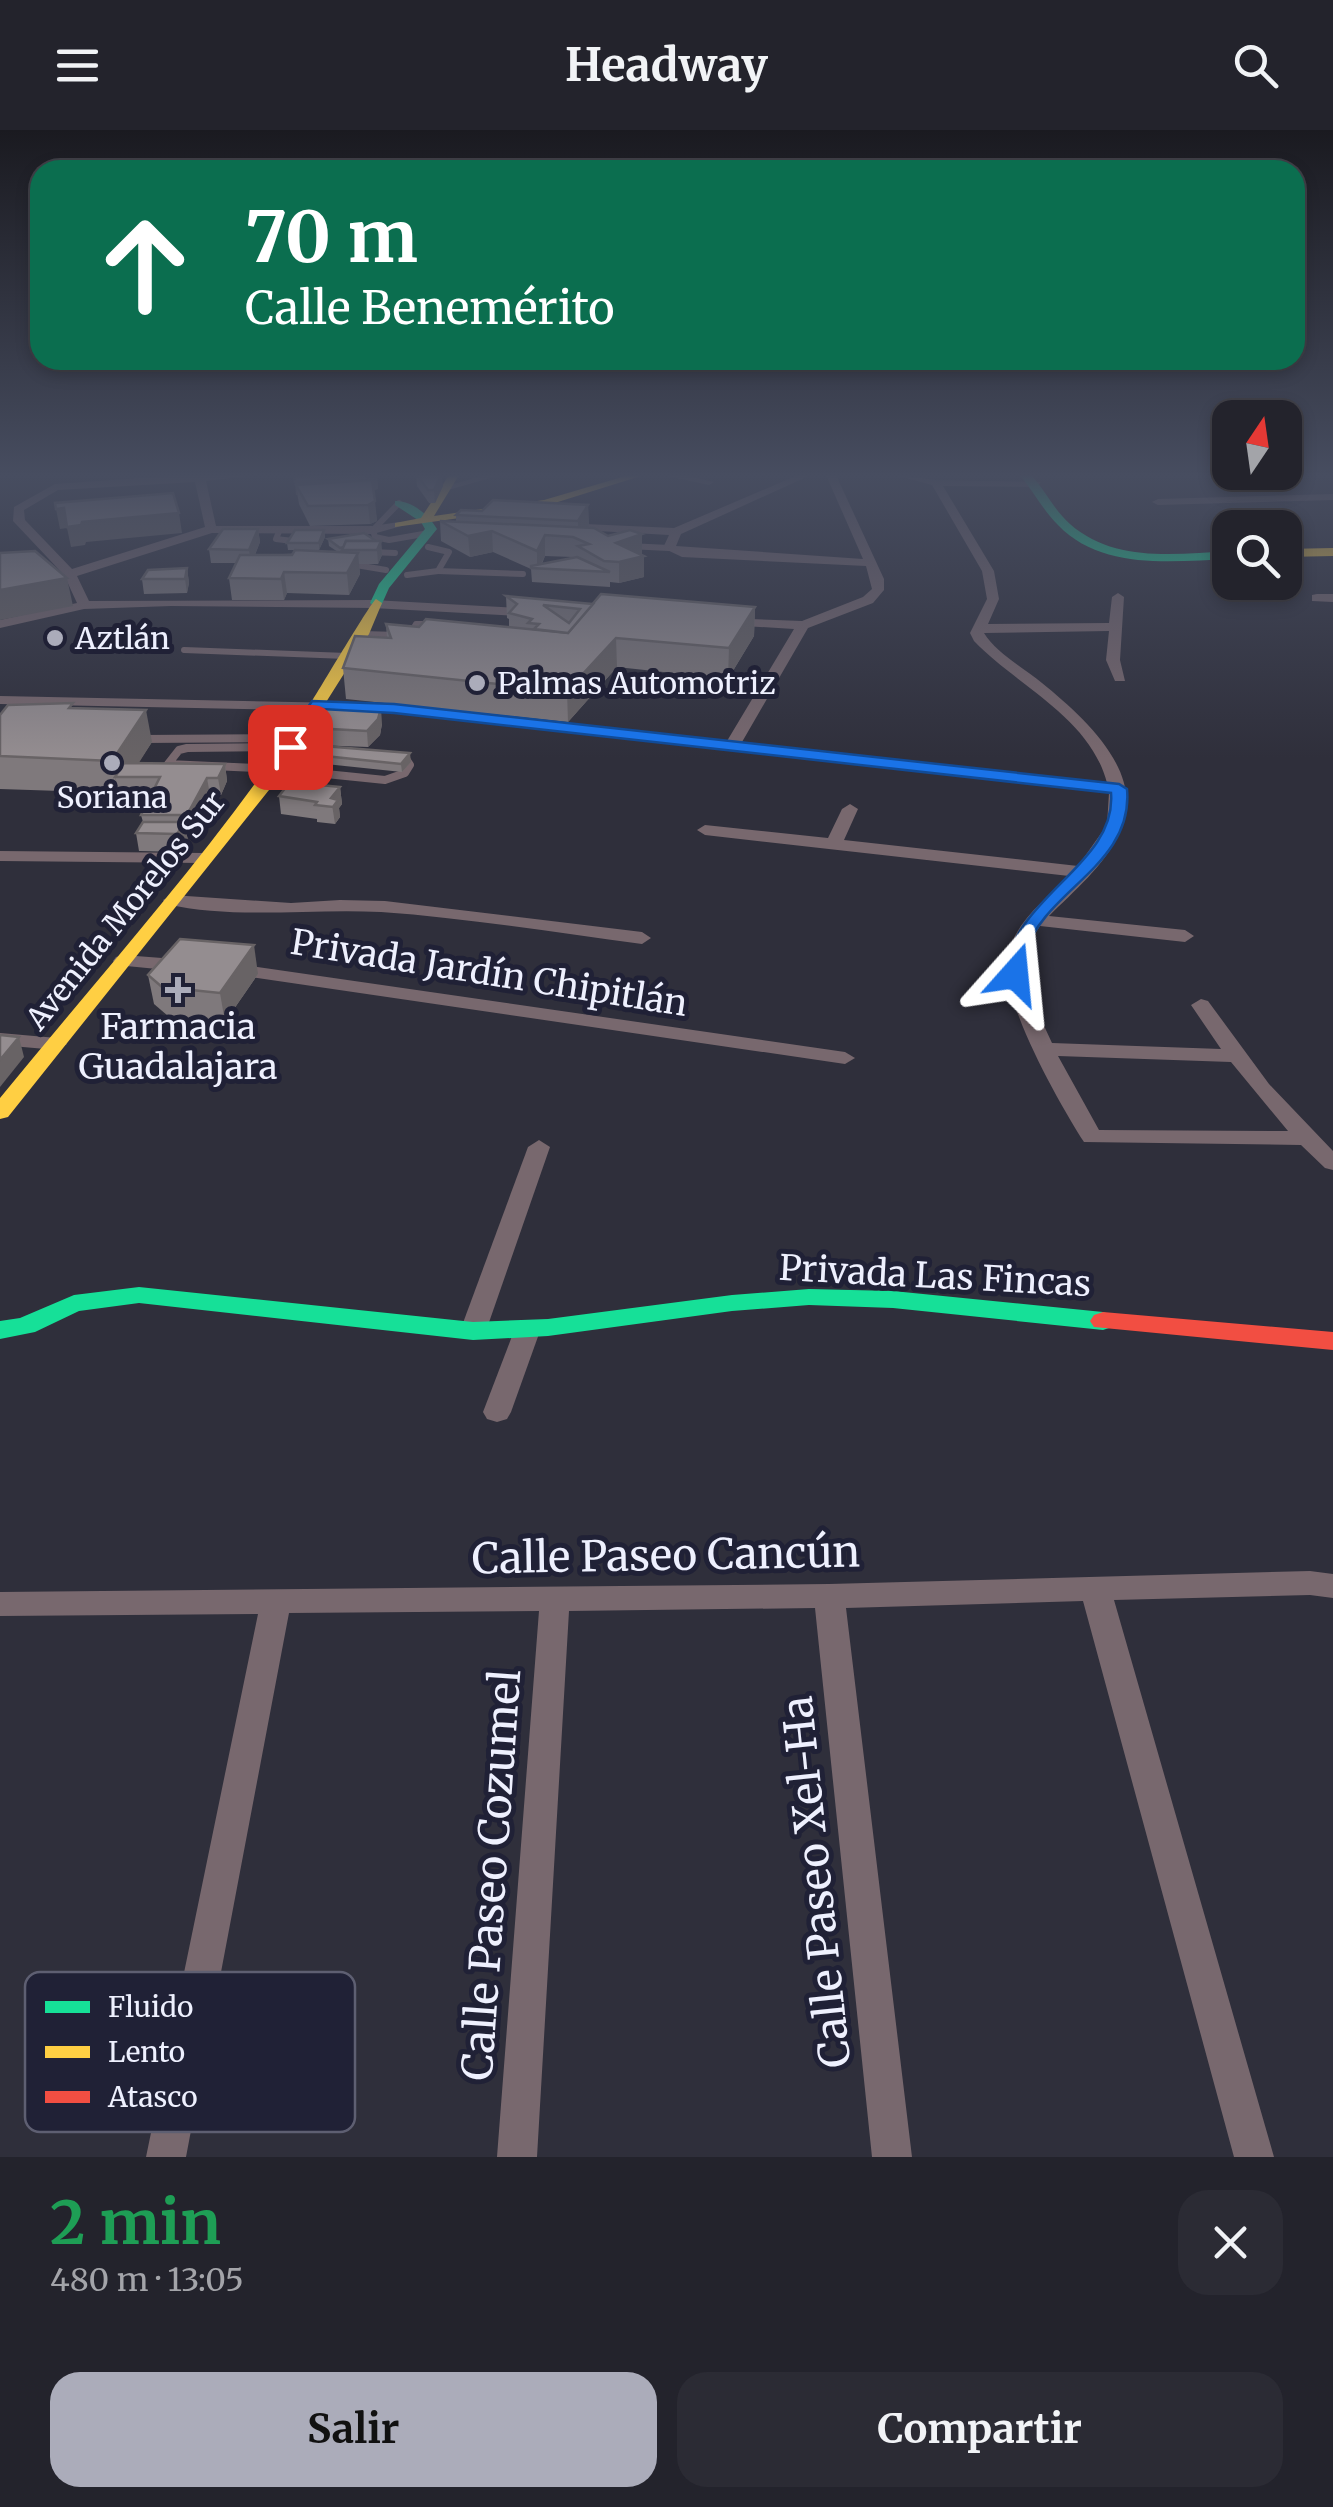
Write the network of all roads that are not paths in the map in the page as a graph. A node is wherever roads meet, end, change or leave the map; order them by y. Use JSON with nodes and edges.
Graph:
{"nodes":[{"id":1,"x":66,"y":570,"type":"edge"},
{"id":2,"x":84,"y":570,"type":"edge"},
{"id":3,"x":284,"y":570,"type":"edge"},
{"id":4,"x":378,"y":570,"type":"edge"},
{"id":5,"x":430,"y":570,"type":"edge"},
{"id":6,"x":434,"y":570,"type":"edge"},
{"id":7,"x":873,"y":570,"type":"edge"},
{"id":8,"x":987,"y":570,"type":"edge"},
{"id":9,"x":438,"y":571,"type":"joint"},
{"id":10,"x":70,"y":574,"type":"junction"},
{"id":11,"x":523,"y":574,"type":"dead end"},
{"id":12,"x":1118,"y":597,"type":"dead end"},
{"id":13,"x":1316,"y":598,"type":"dead end"},
{"id":14,"x":1333,"y":598,"type":"edge"},
{"id":15,"x":84,"y":605,"type":"junction"},
{"id":16,"x":550,"y":614,"type":"edge"},
{"id":17,"x":706,"y":620,"type":"edge"},
{"id":18,"x":0,"y":624,"type":"edge"},
{"id":19,"x":440,"y":625,"type":"edge"},
{"id":20,"x":803,"y":625,"type":"junction"},
{"id":21,"x":1117,"y":627,"type":"junction"},
{"id":22,"x":979,"y":628,"type":"junction"},
{"id":23,"x":362,"y":634,"type":"junction"},
{"id":24,"x":409,"y":636,"type":"junction"},
{"id":25,"x":426,"y":637,"type":"edge"},
{"id":26,"x":184,"y":650,"type":"dead end"},
{"id":27,"x":346,"y":656,"type":"junction"},
{"id":28,"x":1120,"y":678,"type":"dead end"},
{"id":29,"x":0,"y":700,"type":"edge"},
{"id":30,"x":317,"y":704,"type":"junction"},
{"id":31,"x":118,"y":739,"type":"edge"},
{"id":32,"x":293,"y":742,"type":"junction"},
{"id":33,"x":732,"y":746,"type":"junction"},
{"id":34,"x":335,"y":750,"type":"junction"},
{"id":35,"x":350,"y":751,"type":"junction"},
{"id":36,"x":370,"y":753,"type":"junction"},
{"id":37,"x":386,"y":755,"type":"junction"},
{"id":38,"x":276,"y":769,"type":"junction"},
{"id":39,"x":314,"y":772,"type":"junction"},
{"id":40,"x":334,"y":774,"type":"junction"},
{"id":41,"x":352,"y":776,"type":"junction"},
{"id":42,"x":373,"y":778,"type":"junction"},
{"id":43,"x":1119,"y":789,"type":"junction"},
{"id":44,"x":850,"y":809,"type":"dead end"},
{"id":45,"x":705,"y":830,"type":"dead end"},
{"id":46,"x":834,"y":844,"type":"junction"},
{"id":47,"x":0,"y":856,"type":"edge"},
{"id":48,"x":202,"y":858,"type":"junction"},
{"id":49,"x":1082,"y":872,"type":"junction"},
{"id":50,"x":172,"y":900,"type":"junction"},
{"id":51,"x":1034,"y":920,"type":"junction"},
{"id":52,"x":1186,"y":936,"type":"dead end"},
{"id":53,"x":642,"y":938,"type":"dead end"},
{"id":54,"x":123,"y":961,"type":"junction"},
{"id":55,"x":1200,"y":1005,"type":"dead end"},
{"id":56,"x":0,"y":1039,"type":"edge"},
{"id":57,"x":57,"y":1044,"type":"junction"},
{"id":58,"x":1042,"y":1049,"type":"junction"},
{"id":59,"x":1235,"y":1056,"type":"junction"},
{"id":60,"x":845,"y":1058,"type":"dead end"},
{"id":61,"x":0,"y":1112,"type":"edge"},
{"id":62,"x":1305,"y":1138,"type":"junction"},
{"id":63,"x":539,"y":1148,"type":"dead end"},
{"id":64,"x":1333,"y":1163,"type":"edge"},
{"id":65,"x":0,"y":1330,"type":"edge"},
{"id":66,"x":473,"y":1331,"type":"junction"},
{"id":67,"x":527,"y":1331,"type":"junction"},
{"id":68,"x":1333,"y":1341,"type":"edge"},
{"id":69,"x":498,"y":1412,"type":"dead end"},
{"id":70,"x":1333,"y":1586,"type":"edge"},
{"id":71,"x":1096,"y":1592,"type":"junction"},
{"id":72,"x":829,"y":1596,"type":"junction"},
{"id":73,"x":555,"y":1598,"type":"junction"},
{"id":74,"x":276,"y":1601,"type":"junction"},
{"id":75,"x":0,"y":1604,"type":"edge"},
{"id":76,"x":203,"y":1972,"type":"edge"},
{"id":77,"x":171,"y":2132,"type":"edge"},
{"id":78,"x":166,"y":2157,"type":"edge"},
{"id":79,"x":517,"y":2157,"type":"edge"},
{"id":80,"x":892,"y":2157,"type":"edge"},
{"id":81,"x":1254,"y":2157,"type":"edge"}],
"edges":[{"from":1,"to":10,"type":"street"},
{"from":2,"to":10,"type":"street"},
{"from":3,"to":15,"type":"street"},
{"from":4,"to":23,"type":"street","name":"Avenida Morelos Sur"},
{"from":5,"to":16,"type":"street"},
{"from":6,"to":9,"type":"lane"},
{"from":7,"to":20,"type":"street"},
{"from":8,"to":22,"type":"street"},
{"from":9,"to":11,"type":"lane"},
{"from":10,"to":15,"type":"street"},
{"from":12,"to":21,"type":"street"},
{"from":13,"to":14,"type":"street"},
{"from":15,"to":18,"type":"street"},
{"from":17,"to":20,"type":"street"},
{"from":19,"to":24,"type":"lane"},
{"from":20,"to":33,"type":"street"},
{"from":21,"to":22,"type":"street"},
{"from":21,"to":28,"type":"street"},
{"from":22,"to":43,"type":"street"},
{"from":23,"to":24,"type":"lane"},
{"from":23,"to":27,"type":"street","name":"Avenida Morelos Sur"},
{"from":24,"to":25,"type":"lane"},
{"from":26,"to":27,"type":"lane"},
{"from":27,"to":30,"type":"street","name":"Avenida Morelos Sur"},
{"from":29,"to":30,"type":"street"},
{"from":30,"to":32,"type":"street","name":"Avenida Morelos Sur"},
{"from":30,"to":33,"type":"street"},
{"from":31,"to":32,"type":"lane"},
{"from":32,"to":34,"type":"lane"},
{"from":32,"to":38,"type":"street","name":"Avenida Morelos Sur"},
{"from":32,"to":38,"type":"lane"},
{"from":33,"to":43,"type":"street"},
{"from":34,"to":35,"type":"lane"},
{"from":34,"to":39,"type":"lane"},
{"from":35,"to":36,"type":"lane"},
{"from":35,"to":40,"type":"lane"},
{"from":36,"to":37,"type":"lane"},
{"from":36,"to":41,"type":"lane"},
{"from":37,"to":42,"type":"lane"},
{"from":37,"to":42,"type":"lane"},
{"from":38,"to":39,"type":"lane"},
{"from":38,"to":48,"type":"street","name":"Avenida Morelos Sur"},
{"from":39,"to":40,"type":"lane"},
{"from":40,"to":41,"type":"lane"},
{"from":41,"to":42,"type":"lane"},
{"from":43,"to":49,"type":"street"},
{"from":44,"to":46,"type":"street"},
{"from":45,"to":46,"type":"street"},
{"from":46,"to":49,"type":"street"},
{"from":47,"to":48,"type":"street"},
{"from":48,"to":50,"type":"street","name":"Avenida Morelos Sur"},
{"from":49,"to":51,"type":"street"},
{"from":50,"to":53,"type":"street"},
{"from":50,"to":54,"type":"street","name":"Avenida Morelos Sur"},
{"from":51,"to":52,"type":"street"},
{"from":51,"to":58,"type":"street"},
{"from":54,"to":57,"type":"street","name":"Avenida Morelos Sur"},
{"from":54,"to":60,"type":"street","name":"Privada Jardín Chipitlán"},
{"from":55,"to":59,"type":"street"},
{"from":56,"to":57,"type":"street"},
{"from":57,"to":61,"type":"street","name":"Avenida Morelos Sur"},
{"from":58,"to":59,"type":"street"},
{"from":58,"to":62,"type":"street"},
{"from":59,"to":62,"type":"street"},
{"from":62,"to":64,"type":"street"},
{"from":63,"to":66,"type":"street"},
{"from":65,"to":66,"type":"street","name":"Privada Las Fincas"},
{"from":66,"to":67,"type":"street","name":"Privada Las Fincas"},
{"from":67,"to":68,"type":"street","name":"Privada Las Fincas"},
{"from":67,"to":69,"type":"street"},
{"from":70,"to":71,"type":"street","name":"Calle Paseo Cancún"},
{"from":71,"to":72,"type":"street","name":"Calle Paseo Cancún"},
{"from":71,"to":81,"type":"street"},
{"from":72,"to":73,"type":"street","name":"Calle Paseo Cancún"},
{"from":72,"to":80,"type":"street","name":"Calle Paseo Xel-Ha"},
{"from":73,"to":74,"type":"street","name":"Calle Paseo Cancún"},
{"from":73,"to":79,"type":"street","name":"Calle Paseo Cozumel"},
{"from":74,"to":75,"type":"street","name":"Calle Paseo Cancún"},
{"from":74,"to":76,"type":"street"},
{"from":77,"to":78,"type":"street"}]}
